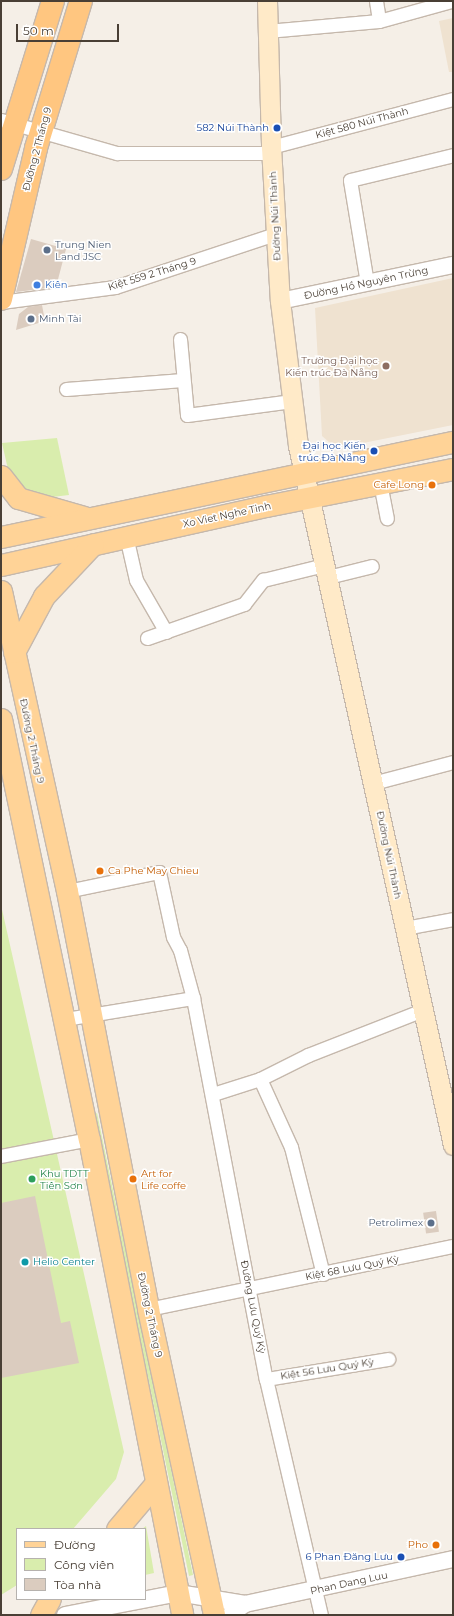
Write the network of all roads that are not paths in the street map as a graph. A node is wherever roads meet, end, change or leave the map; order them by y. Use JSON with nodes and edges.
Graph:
{"nodes":[{"id":1,"x":53,"y":1,"type":"edge"},
{"id":2,"x":81,"y":1,"type":"edge"},
{"id":3,"x":268,"y":1,"type":"edge"},
{"id":4,"x":376,"y":1,"type":"edge"},
{"id":5,"x":451,"y":1,"type":"edge"},
{"id":6,"x":379,"y":21,"type":"junction"},
{"id":7,"x":267,"y":31,"type":"junction"},
{"id":8,"x":453,"y":100,"type":"edge"},
{"id":9,"x":8,"y":121,"type":"edge"},
{"id":10,"x":40,"y":130,"type":"junction"},
{"id":11,"x":271,"y":150,"type":"junction"},
{"id":12,"x":453,"y":155,"type":"edge"},
{"id":13,"x":2,"y":162,"type":"edge"},
{"id":14,"x":275,"y":234,"type":"junction"},
{"id":15,"x":453,"y":265,"type":"edge"},
{"id":16,"x":367,"y":283,"type":"junction"},
{"id":17,"x":1,"y":301,"type":"edge"},
{"id":18,"x":280,"y":301,"type":"junction"},
{"id":19,"x":180,"y":339,"type":"dead end"},
{"id":20,"x":183,"y":380,"type":"junction"},
{"id":21,"x":66,"y":389,"type":"dead end"},
{"id":22,"x":292,"y":401,"type":"junction"},
{"id":23,"x":453,"y":442,"type":"edge"},
{"id":24,"x":453,"y":469,"type":"edge"},
{"id":25,"x":303,"y":472,"type":"junction"},
{"id":26,"x":1,"y":476,"type":"edge"},
{"id":27,"x":380,"y":483,"type":"junction"},
{"id":28,"x":308,"y":498,"type":"junction"},
{"id":29,"x":87,"y":517,"type":"junction"},
{"id":30,"x":387,"y":518,"type":"dead end"},
{"id":31,"x":126,"y":536,"type":"junction"},
{"id":32,"x":1,"y":537,"type":"edge"},
{"id":33,"x":93,"y":544,"type":"junction"},
{"id":34,"x":1,"y":565,"type":"edge"},
{"id":35,"x":372,"y":566,"type":"dead end"},
{"id":36,"x":326,"y":571,"type":"junction"},
{"id":37,"x":1,"y":590,"type":"edge"},
{"id":38,"x":166,"y":632,"type":"junction"},
{"id":39,"x":147,"y":638,"type":"dead end"},
{"id":40,"x":14,"y":652,"type":"junction"},
{"id":41,"x":1,"y":719,"type":"edge"},
{"id":42,"x":453,"y":762,"type":"edge"},
{"id":43,"x":373,"y":783,"type":"junction"},
{"id":44,"x":67,"y":891,"type":"junction"},
{"id":45,"x":453,"y":919,"type":"edge"},
{"id":46,"x":405,"y":928,"type":"junction"},
{"id":47,"x":193,"y":998,"type":"junction"},
{"id":48,"x":423,"y":1010,"type":"junction"},
{"id":49,"x":92,"y":1014,"type":"junction"},
{"id":50,"x":65,"y":1019,"type":"junction"},
{"id":51,"x":260,"y":1079,"type":"junction"},
{"id":52,"x":213,"y":1094,"type":"junction"},
{"id":53,"x":89,"y":1139,"type":"junction"},
{"id":54,"x":452,"y":1140,"type":"edge"},
{"id":55,"x":1,"y":1156,"type":"edge"},
{"id":56,"x":453,"y":1246,"type":"edge"},
{"id":57,"x":323,"y":1274,"type":"junction"},
{"id":58,"x":250,"y":1288,"type":"junction"},
{"id":59,"x":148,"y":1309,"type":"junction"},
{"id":60,"x":388,"y":1359,"type":"dead end"},
{"id":61,"x":266,"y":1379,"type":"junction"},
{"id":62,"x":156,"y":1484,"type":"junction"},
{"id":63,"x":117,"y":1528,"type":"edge"},
{"id":64,"x":453,"y":1559,"type":"edge"},
{"id":65,"x":316,"y":1590,"type":"junction"},
{"id":66,"x":178,"y":1593,"type":"junction"},
{"id":67,"x":146,"y":1599,"type":"edge"},
{"id":68,"x":49,"y":1600,"type":"edge"},
{"id":69,"x":142,"y":1600,"type":"edge"},
{"id":70,"x":245,"y":1604,"type":"junction"},
{"id":71,"x":212,"y":1607,"type":"edge"},
{"id":72,"x":41,"y":1615,"type":"edge"},
{"id":73,"x":65,"y":1615,"type":"edge"},
{"id":74,"x":182,"y":1615,"type":"edge"},
{"id":75,"x":230,"y":1615,"type":"edge"},
{"id":76,"x":321,"y":1615,"type":"edge"}],
"edges":[{"from":1,"to":9,"type":"highway"},
{"from":2,"to":10,"type":"highway","name":"Đường 2 Tháng 9"},
{"from":3,"to":7,"type":"main road","name":"Đường Núi Thành"},
{"from":4,"to":6,"type":"street"},
{"from":5,"to":6,"type":"street"},
{"from":6,"to":7,"type":"street"},
{"from":7,"to":11,"type":"main road","name":"Đường Núi Thành"},
{"from":8,"to":11,"type":"street","name":"Kiệt 580 Núi Thành"},
{"from":9,"to":10,"type":"street","name":"Kiệt 580 Núi Thành"},
{"from":9,"to":13,"type":"highway"},
{"from":10,"to":11,"type":"street","name":"Kiệt 580 Núi Thành"},
{"from":10,"to":17,"type":"highway","name":"Đường 2 Tháng 9"},
{"from":11,"to":14,"type":"main road","name":"Đường Núi Thành"},
{"from":12,"to":16,"type":"street"},
{"from":14,"to":17,"type":"street","name":"Kiệt 559 2 Tháng 9"},
{"from":14,"to":18,"type":"main road","name":"Đường Núi Thành"},
{"from":15,"to":16,"type":"street","name":"Đường Hồ Nguyên Trừng"},
{"from":16,"to":18,"type":"street","name":"Đường Hồ Nguyên Trừng"},
{"from":18,"to":22,"type":"main road","name":"Đường Núi Thành"},
{"from":19,"to":20,"type":"street"},
{"from":20,"to":21,"type":"street"},
{"from":20,"to":22,"type":"street"},
{"from":22,"to":25,"type":"main road","name":"Đường Núi Thành"},
{"from":23,"to":25,"type":"main road"},
{"from":24,"to":27,"type":"main road","name":"Xo Viet Nghe Tinh"},
{"from":25,"to":28,"type":"main road","name":"Đường Núi Thành"},
{"from":25,"to":29,"type":"main road"},
{"from":26,"to":29,"type":"main road"},
{"from":27,"to":28,"type":"main road","name":"Xo Viet Nghe Tinh"},
{"from":27,"to":30,"type":"street"},
{"from":28,"to":31,"type":"main road","name":"Xo Viet Nghe Tinh"},
{"from":28,"to":36,"type":"main road","name":"Đường Núi Thành"},
{"from":29,"to":32,"type":"main road"},
{"from":31,"to":33,"type":"main road","name":"Xo Viet Nghe Tinh"},
{"from":31,"to":38,"type":"street"},
{"from":33,"to":34,"type":"main road","name":"Xo Viet Nghe Tinh"},
{"from":33,"to":40,"type":"main road"},
{"from":35,"to":36,"type":"street"},
{"from":36,"to":38,"type":"street"},
{"from":36,"to":43,"type":"main road","name":"Đường Núi Thành"},
{"from":37,"to":40,"type":"main road","name":"Đường 2 Tháng 9"},
{"from":38,"to":39,"type":"street"},
{"from":40,"to":44,"type":"main road","name":"Đường 2 Tháng 9"},
{"from":41,"to":50,"type":"main road"},
{"from":42,"to":43,"type":"street"},
{"from":43,"to":46,"type":"main road","name":"Đường Núi Thành"},
{"from":44,"to":47,"type":"street","name":"Đường Lưu Quý Kỳ"},
{"from":44,"to":49,"type":"main road","name":"Đường 2 Tháng 9"},
{"from":45,"to":46,"type":"street"},
{"from":46,"to":48,"type":"main road","name":"Đường Núi Thành"},
{"from":47,"to":49,"type":"street"},
{"from":47,"to":52,"type":"street","name":"Đường Lưu Quý Kỳ"},
{"from":48,"to":51,"type":"street"},
{"from":48,"to":54,"type":"main road","name":"Đường Núi Thành"},
{"from":49,"to":50,"type":"street"},
{"from":49,"to":59,"type":"main road","name":"Đường 2 Tháng 9"},
{"from":50,"to":53,"type":"main road"},
{"from":51,"to":52,"type":"street"},
{"from":51,"to":57,"type":"street"},
{"from":52,"to":58,"type":"street","name":"Đường Lưu Quý Kỳ"},
{"from":53,"to":55,"type":"street"},
{"from":53,"to":62,"type":"main road"},
{"from":56,"to":57,"type":"street","name":"Kiệt 68 Lưu Quý Kỳ"},
{"from":57,"to":58,"type":"street","name":"Kiệt 68 Lưu Quý Kỳ"},
{"from":58,"to":59,"type":"street","name":"Kiệt 68 Lưu Quý Kỳ"},
{"from":58,"to":61,"type":"street","name":"Đường Lưu Quý Kỳ"},
{"from":59,"to":71,"type":"main road","name":"Đường 2 Tháng 9"},
{"from":60,"to":61,"type":"street","name":"Kiệt 56 Lưu Quý Kỳ"},
{"from":61,"to":65,"type":"street","name":"Đường Lưu Quý Kỳ"},
{"from":62,"to":63,"type":"main road"},
{"from":62,"to":66,"type":"main road"},
{"from":64,"to":65,"type":"street","name":"Phan Dang Luu"},
{"from":65,"to":70,"type":"street","name":"Phan Dang Luu"},
{"from":65,"to":76,"type":"street","name":"Đường Lưu Quý Kỳ"},
{"from":66,"to":67,"type":"street"},
{"from":66,"to":71,"type":"street"},
{"from":66,"to":74,"type":"main road"},
{"from":68,"to":72,"type":"main road"},
{"from":69,"to":73,"type":"street"},
{"from":70,"to":71,"type":"street"},
{"from":70,"to":75,"type":"street"}]}
